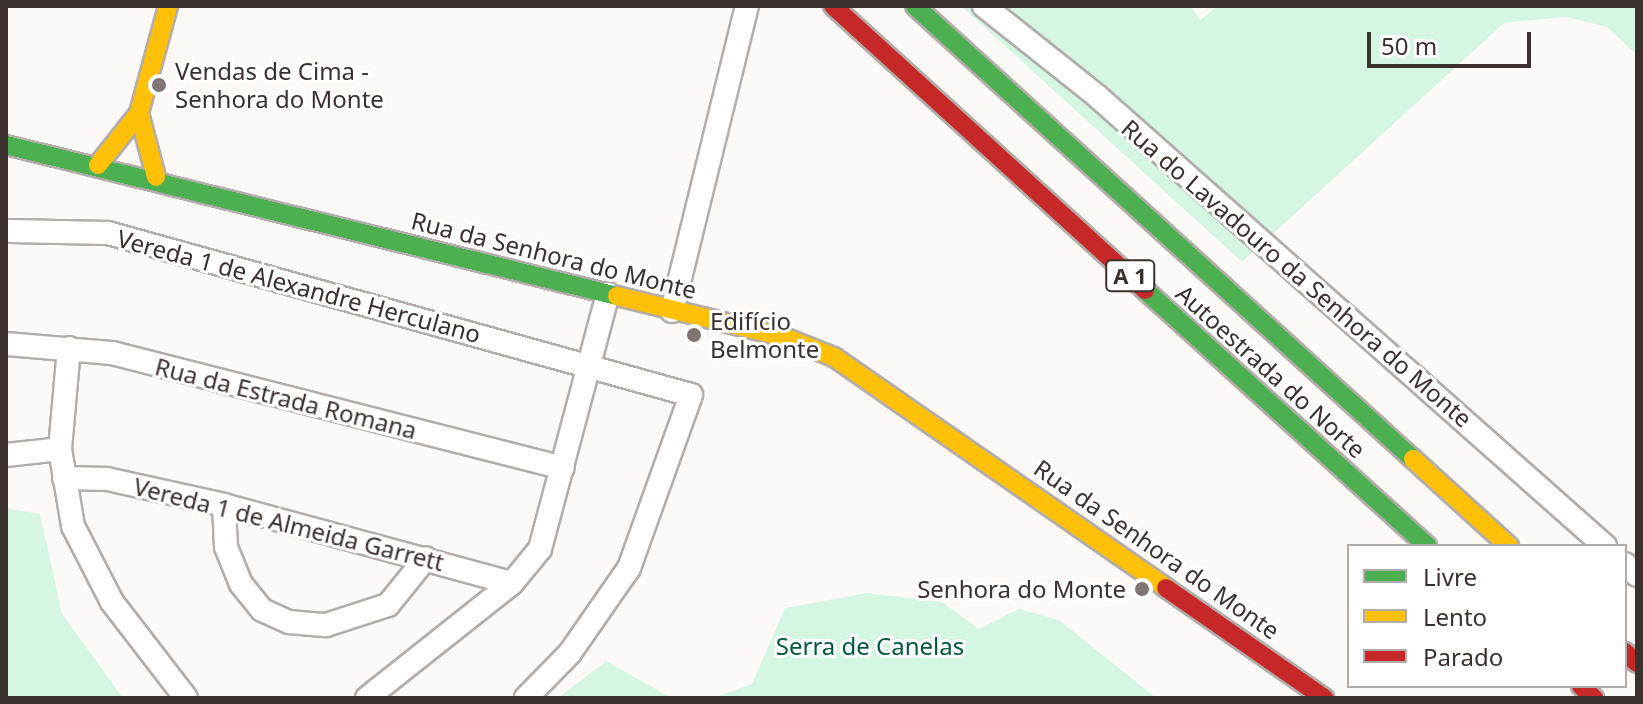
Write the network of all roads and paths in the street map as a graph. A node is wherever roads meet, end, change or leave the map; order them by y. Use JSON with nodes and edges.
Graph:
{"nodes":[{"id":1,"x":168,"y":6,"type":"edge"},
{"id":2,"x":747,"y":6,"type":"edge"},
{"id":3,"x":833,"y":6,"type":"edge"},
{"id":4,"x":915,"y":6,"type":"edge"},
{"id":5,"x":984,"y":6,"type":"edge"},
{"id":6,"x":139,"y":113,"type":"junction"},
{"id":7,"x":6,"y":145,"type":"edge"},
{"id":8,"x":98,"y":165,"type":"junction"},
{"id":9,"x":156,"y":177,"type":"junction"},
{"id":10,"x":6,"y":231,"type":"edge"},
{"id":11,"x":608,"y":294,"type":"junction"},
{"id":12,"x":672,"y":311,"type":"junction"},
{"id":13,"x":6,"y":344,"type":"edge"},
{"id":14,"x":69,"y":348,"type":"junction"},
{"id":15,"x":589,"y":365,"type":"junction"},
{"id":16,"x":60,"y":449,"type":"junction"},
{"id":17,"x":6,"y":455,"type":"edge"},
{"id":18,"x":563,"y":468,"type":"junction"},
{"id":19,"x":64,"y":478,"type":"junction"},
{"id":20,"x":224,"y":505,"type":"junction"},
{"id":21,"x":1425,"y":544,"type":"edge"},
{"id":22,"x":1507,"y":544,"type":"edge"},
{"id":23,"x":1603,"y":544,"type":"edge"},
{"id":24,"x":426,"y":558,"type":"junction"},
{"id":25,"x":512,"y":583,"type":"junction"},
{"id":26,"x":369,"y":697,"type":"edge"},
{"id":27,"x":1321,"y":697,"type":"edge"},
{"id":28,"x":186,"y":698,"type":"edge"},
{"id":29,"x":526,"y":698,"type":"edge"}],
"edges":[{"from":1,"to":6,"type":"main road"},
{"from":2,"to":12,"type":"street"},
{"from":3,"to":21,"type":"main road","name":"Autoestrada do Norte","number":"A 1"},
{"from":4,"to":22,"type":"main road","name":"Autoestrada do Norte","number":"A 1"},
{"from":5,"to":23,"type":"street","name":"Rua do Lavadouro da Senhora do Monte"},
{"from":6,"to":8,"type":"main road"},
{"from":6,"to":9,"type":"main road"},
{"from":7,"to":8,"type":"main road","name":"Rua da Senhora do Monte"},
{"from":8,"to":9,"type":"main road","name":"Rua da Senhora do Monte"},
{"from":9,"to":11,"type":"main road","name":"Rua da Senhora do Monte"},
{"from":10,"to":15,"type":"street","name":"Vereda 1 de Alexandre Herculano"},
{"from":11,"to":12,"type":"main road","name":"Rua da Senhora do Monte"},
{"from":11,"to":15,"type":"street"},
{"from":12,"to":27,"type":"main road","name":"Rua da Senhora do Monte"},
{"from":13,"to":14,"type":"street","name":"Rua da Estrada Romana"},
{"from":14,"to":16,"type":"street"},
{"from":14,"to":18,"type":"street","name":"Rua da Estrada Romana"},
{"from":15,"to":18,"type":"street"},
{"from":15,"to":29,"type":"street","name":"Vereda 1 de Alexandre Herculano"},
{"from":16,"to":17,"type":"street"},
{"from":16,"to":19,"type":"street"},
{"from":18,"to":25,"type":"street"},
{"from":19,"to":20,"type":"street","name":"Vereda 1 de Almeida Garrett"},
{"from":19,"to":28,"type":"street"},
{"from":20,"to":24,"type":"street","name":"Vereda 1 de Almeida Garrett"},
{"from":20,"to":24,"type":"street"},
{"from":24,"to":25,"type":"street","name":"Vereda 1 de Almeida Garrett"},
{"from":25,"to":26,"type":"street"}]}
